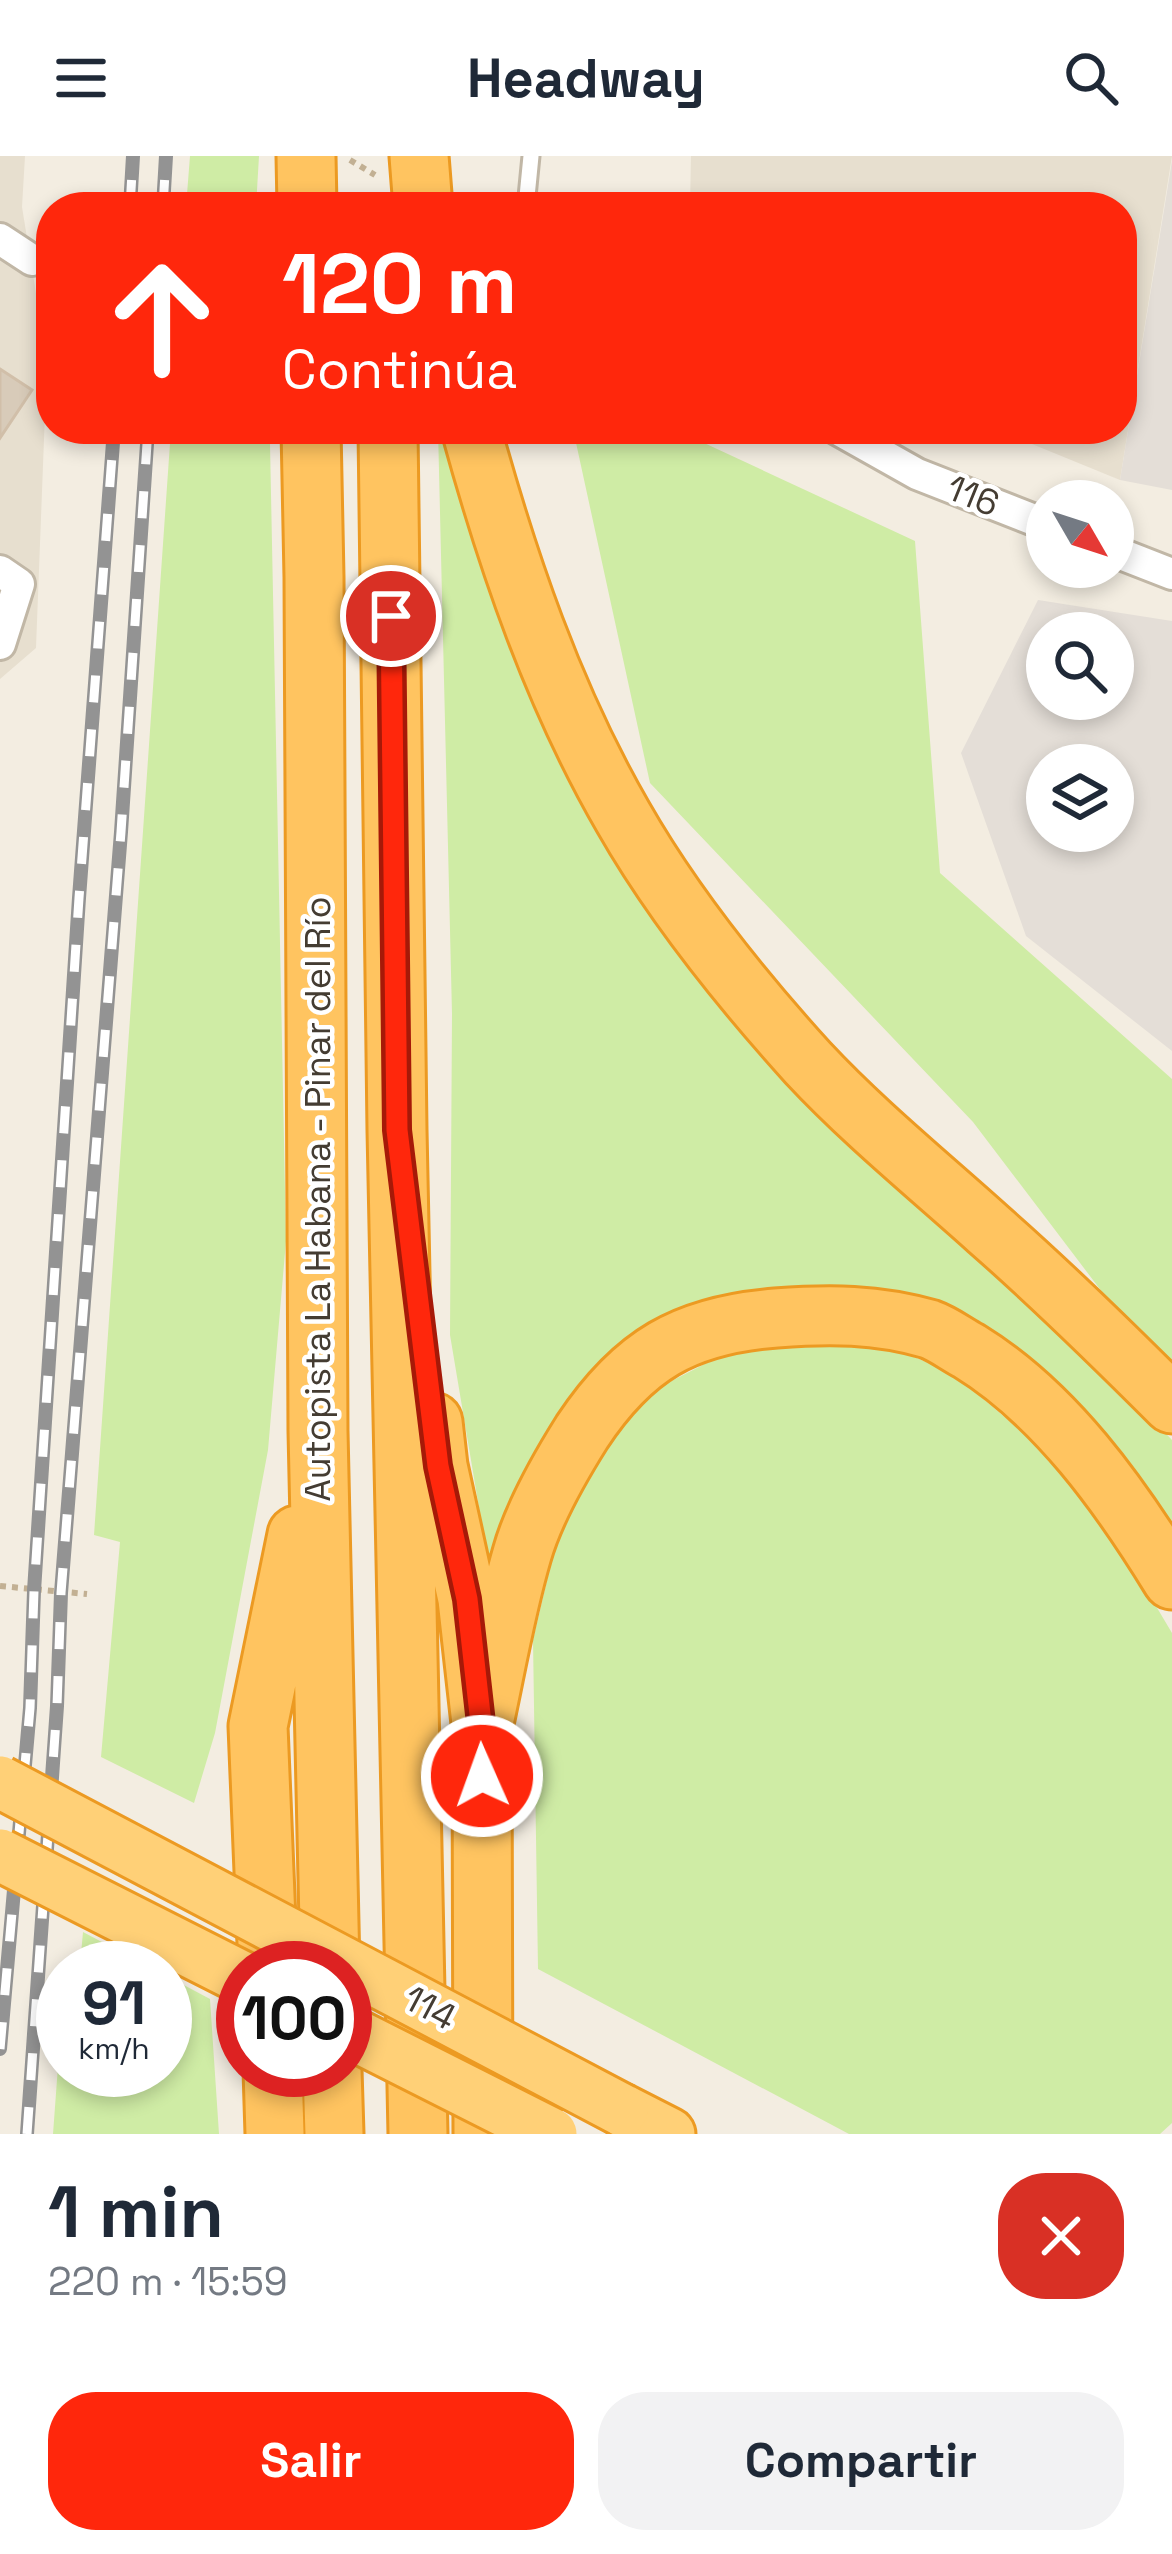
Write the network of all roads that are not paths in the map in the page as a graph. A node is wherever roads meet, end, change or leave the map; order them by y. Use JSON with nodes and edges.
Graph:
{"nodes":[{"id":1,"x":306,"y":156,"type":"edge"},
{"id":2,"x":385,"y":156,"type":"edge"},
{"id":3,"x":419,"y":156,"type":"edge"},
{"id":4,"x":531,"y":156,"type":"edge"},
{"id":5,"x":307,"y":192,"type":"edge"},
{"id":6,"x":384,"y":192,"type":"edge"},
{"id":7,"x":421,"y":192,"type":"edge"},
{"id":8,"x":527,"y":192,"type":"edge"},
{"id":9,"x":0,"y":239,"type":"edge"},
{"id":10,"x":32,"y":260,"type":"dead end"},
{"id":11,"x":310,"y":444,"type":"edge"},
{"id":12,"x":388,"y":444,"type":"edge"},
{"id":13,"x":475,"y":444,"type":"edge"},
{"id":14,"x":864,"y":444,"type":"edge"},
{"id":15,"x":1026,"y":517,"type":"edge"},
{"id":16,"x":1134,"y":559,"type":"edge"},
{"id":17,"x":1172,"y":574,"type":"edge"},
{"id":18,"x":10,"y":577,"type":"edge"},
{"id":19,"x":0,"y":644,"type":"edge"},
{"id":20,"x":397,"y":1130,"type":"junction"},
{"id":21,"x":1172,"y":1404,"type":"edge"},
{"id":22,"x":318,"y":1431,"type":"junction"},
{"id":23,"x":1172,"y":1580,"type":"edge"},
{"id":24,"x":482,"y":1732,"type":"junction"},
{"id":25,"x":0,"y":1782,"type":"edge"},
{"id":26,"x":0,"y":1855,"type":"edge"},
{"id":27,"x":267,"y":1941,"type":"edge"},
{"id":28,"x":329,"y":1941,"type":"edge"},
{"id":29,"x":216,"y":1964,"type":"edge"},
{"id":30,"x":372,"y":2044,"type":"edge"},
{"id":31,"x":273,"y":2097,"type":"edge"},
{"id":32,"x":333,"y":2097,"type":"edge"},
{"id":33,"x":275,"y":2134,"type":"edge"},
{"id":34,"x":334,"y":2134,"type":"edge"},
{"id":35,"x":418,"y":2134,"type":"edge"},
{"id":36,"x":483,"y":2134,"type":"edge"},
{"id":37,"x":550,"y":2134,"type":"edge"},
{"id":38,"x":669,"y":2134,"type":"edge"}],
"edges":[{"from":1,"to":5,"type":"highway"},
{"from":2,"to":6,"type":"highway"},
{"from":3,"to":7,"type":"highway"},
{"from":4,"to":8,"type":"lane"},
{"from":9,"to":10,"type":"street"},
{"from":11,"to":22,"type":"highway","name":"Autopista La Habana - Pinar del Río"},
{"from":12,"to":20,"type":"highway"},
{"from":13,"to":21,"type":"highway"},
{"from":14,"to":15,"type":"street","name":"116"},
{"from":16,"to":17,"type":"street"},
{"from":18,"to":19,"type":"street"},
{"from":20,"to":24,"type":"highway"},
{"from":20,"to":35,"type":"highway"},
{"from":22,"to":27,"type":"highway"},
{"from":22,"to":28,"type":"highway","name":"Autopista La Habana - Pinar del Río"},
{"from":23,"to":24,"type":"highway"},
{"from":24,"to":36,"type":"highway"},
{"from":25,"to":38,"type":"highway","name":"114","bridge":true},
{"from":26,"to":29,"type":"highway","bridge":true},
{"from":30,"to":37,"type":"highway","name":"114","bridge":true},
{"from":31,"to":33,"type":"highway"},
{"from":32,"to":34,"type":"highway"}]}
